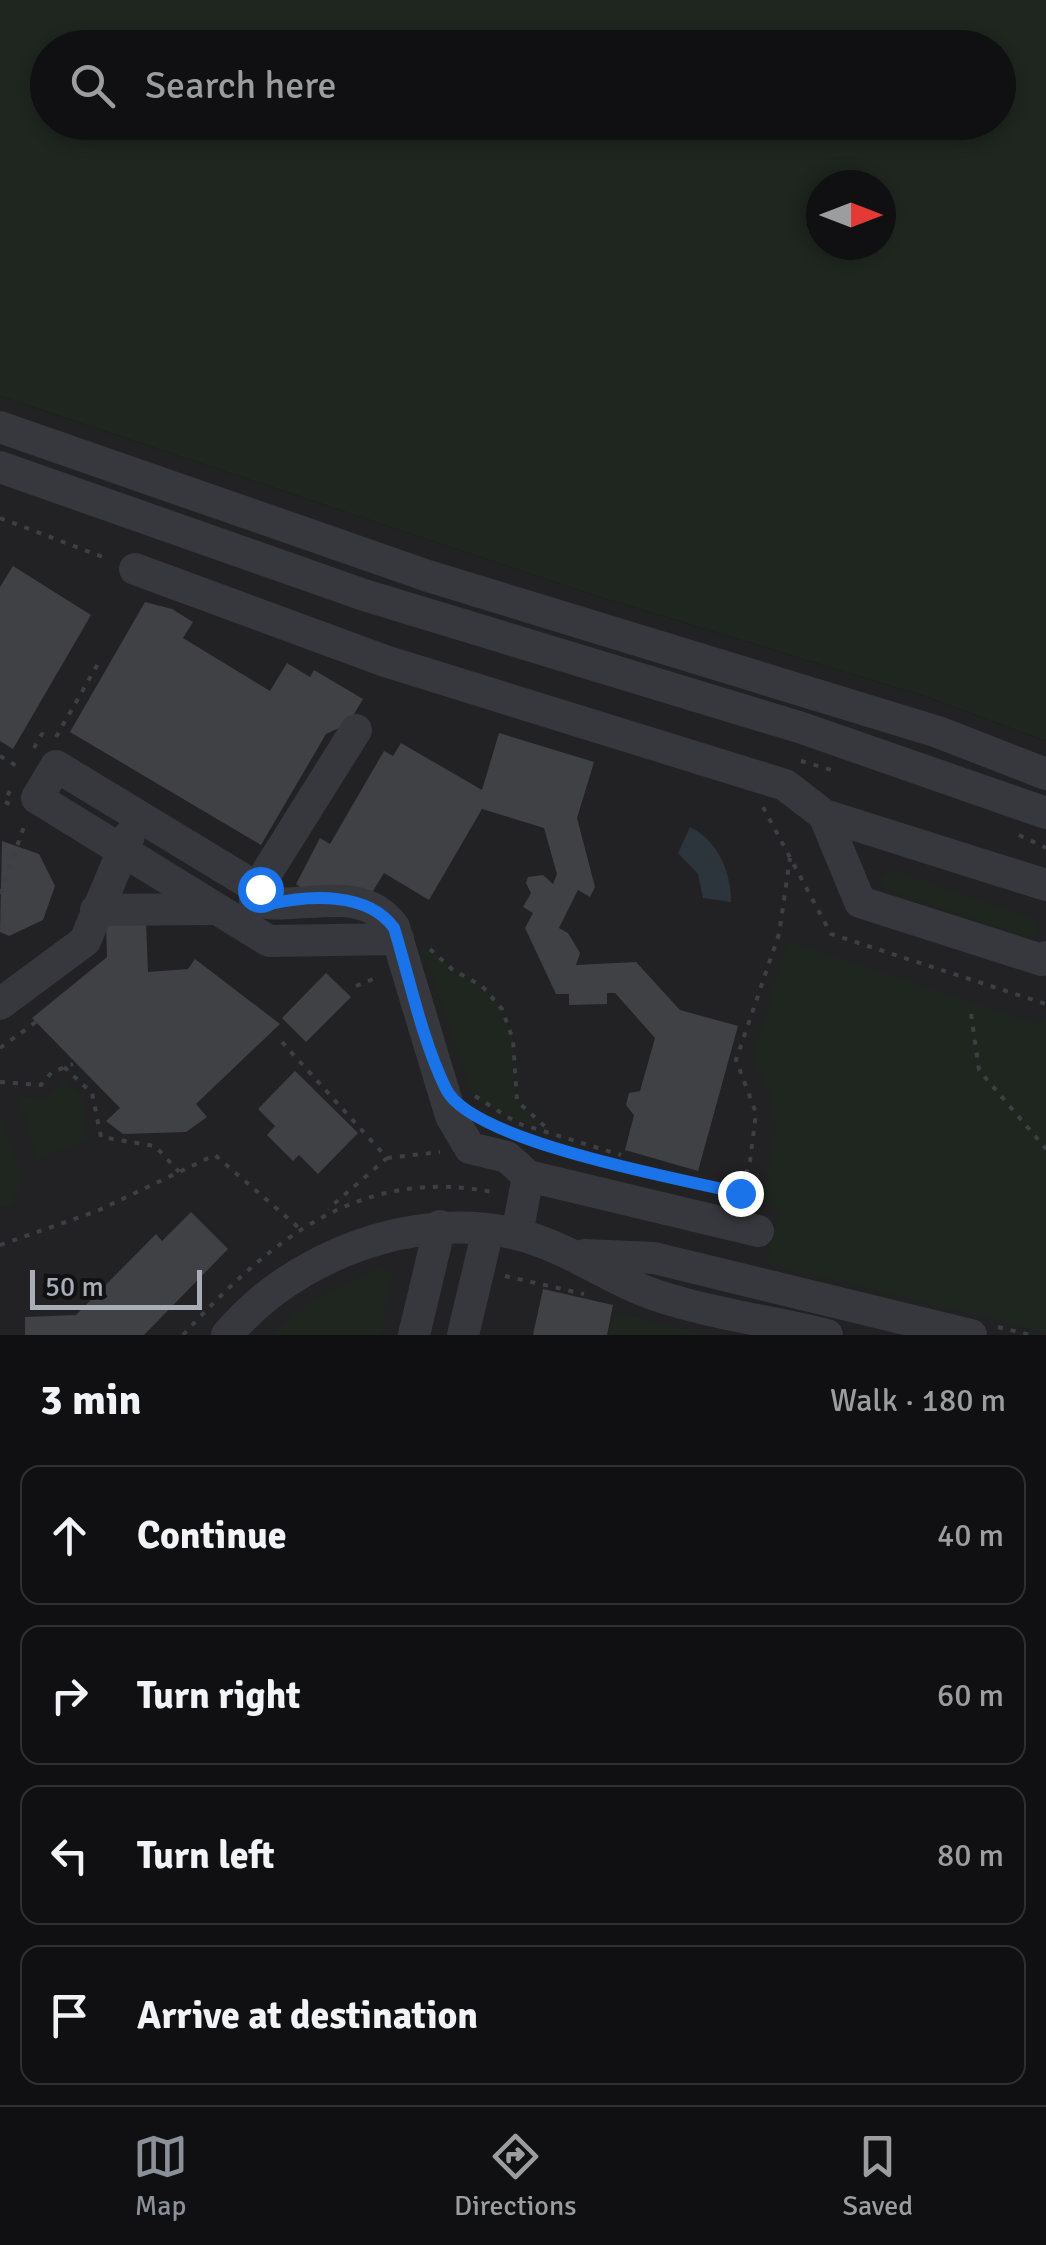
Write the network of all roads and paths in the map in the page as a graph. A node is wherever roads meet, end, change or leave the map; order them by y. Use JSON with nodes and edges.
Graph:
{"nodes":[{"id":1,"x":0,"y":427,"type":"edge"},
{"id":2,"x":0,"y":467,"type":"edge"},
{"id":3,"x":0,"y":518,"type":"edge"},
{"id":4,"x":136,"y":569,"type":"joint"},
{"id":5,"x":99,"y":662,"type":"dead end"},
{"id":6,"x":356,"y":730,"type":"dead end"},
{"id":7,"x":54,"y":741,"type":"dead end"},
{"id":8,"x":0,"y":756,"type":"edge"},
{"id":9,"x":22,"y":769,"type":"dead end"},
{"id":10,"x":1046,"y":774,"type":"edge"},
{"id":11,"x":1046,"y":814,"type":"edge"},
{"id":12,"x":824,"y":815,"type":"junction"},
{"id":13,"x":27,"y":816,"type":"dead end"},
{"id":14,"x":141,"y":818,"type":"junction"},
{"id":15,"x":119,"y":850,"type":"junction"},
{"id":16,"x":790,"y":858,"type":"dead end"},
{"id":17,"x":1046,"y":886,"type":"edge"},
{"id":18,"x":260,"y":889,"type":"junction"},
{"id":19,"x":0,"y":894,"type":"edge"},
{"id":20,"x":216,"y":909,"type":"junction"},
{"id":21,"x":96,"y":910,"type":"junction"},
{"id":22,"x":410,"y":944,"type":"junction"},
{"id":23,"x":1046,"y":957,"type":"edge"},
{"id":24,"x":0,"y":1004,"type":"edge"},
{"id":25,"x":971,"y":1014,"type":"dead end"},
{"id":26,"x":36,"y":1022,"type":"dead end"},
{"id":27,"x":282,"y":1042,"type":"dead end"},
{"id":28,"x":0,"y":1048,"type":"edge"},
{"id":29,"x":73,"y":1064,"type":"dead end"},
{"id":30,"x":64,"y":1067,"type":"junction"},
{"id":31,"x":0,"y":1082,"type":"edge"},
{"id":32,"x":468,"y":1084,"type":"dead end"},
{"id":33,"x":550,"y":1132,"type":"junction"},
{"id":34,"x":518,"y":1137,"type":"dead end"},
{"id":35,"x":470,"y":1148,"type":"junction"},
{"id":36,"x":1046,"y":1150,"type":"edge"},
{"id":37,"x":621,"y":1154,"type":"dead end"},
{"id":38,"x":387,"y":1158,"type":"junction"},
{"id":39,"x":179,"y":1172,"type":"junction"},
{"id":40,"x":528,"y":1176,"type":"junction"},
{"id":41,"x":324,"y":1212,"type":"dead end"},
{"id":42,"x":743,"y":1216,"type":"junction"},
{"id":43,"x":440,"y":1226,"type":"junction"},
{"id":44,"x":300,"y":1229,"type":"dead end"},
{"id":45,"x":503,"y":1232,"type":"junction"},
{"id":46,"x":0,"y":1245,"type":"edge"},
{"id":47,"x":575,"y":1255,"type":"junction"},
{"id":48,"x":228,"y":1335,"type":"edge"},
{"id":49,"x":414,"y":1335,"type":"edge"},
{"id":50,"x":463,"y":1335,"type":"edge"},
{"id":51,"x":827,"y":1335,"type":"edge"},
{"id":52,"x":971,"y":1335,"type":"edge"}],
"edges":[{"from":1,"to":10,"type":"lane"},
{"from":2,"to":11,"type":"lane"},
{"from":3,"to":4,"type":"path"},
{"from":4,"to":12,"type":"lane"},
{"from":5,"to":7,"type":"path"},
{"from":6,"to":18,"type":"lane"},
{"from":8,"to":9,"type":"path"},
{"from":12,"to":17,"type":"lane"},
{"from":12,"to":23,"type":"lane"},
{"from":13,"to":19,"type":"path"},
{"from":14,"to":15,"type":"lane"},
{"from":14,"to":15,"type":"lane"},
{"from":14,"to":18,"type":"lane"},
{"from":15,"to":20,"type":"lane"},
{"from":15,"to":21,"type":"lane"},
{"from":16,"to":42,"type":"path"},
{"from":18,"to":22,"type":"lane"},
{"from":20,"to":21,"type":"lane"},
{"from":20,"to":22,"type":"lane"},
{"from":21,"to":24,"type":"lane"},
{"from":22,"to":33,"type":"path"},
{"from":22,"to":35,"type":"lane"},
{"from":25,"to":36,"type":"path"},
{"from":26,"to":28,"type":"path"},
{"from":27,"to":38,"type":"path"},
{"from":29,"to":30,"type":"path"},
{"from":30,"to":31,"type":"path"},
{"from":30,"to":39,"type":"path"},
{"from":32,"to":33,"type":"path"},
{"from":33,"to":37,"type":"path"},
{"from":34,"to":42,"type":"path"},
{"from":35,"to":38,"type":"path"},
{"from":35,"to":40,"type":"lane"},
{"from":38,"to":41,"type":"path"},
{"from":39,"to":44,"type":"path"},
{"from":39,"to":46,"type":"path"},
{"from":40,"to":42,"type":"lane"},
{"from":40,"to":45,"type":"lane"},
{"from":43,"to":45,"type":"lane"},
{"from":43,"to":48,"type":"lane"},
{"from":43,"to":49,"type":"lane"},
{"from":45,"to":47,"type":"lane"},
{"from":45,"to":50,"type":"lane"},
{"from":47,"to":51,"type":"lane"},
{"from":47,"to":52,"type":"lane"}]}
